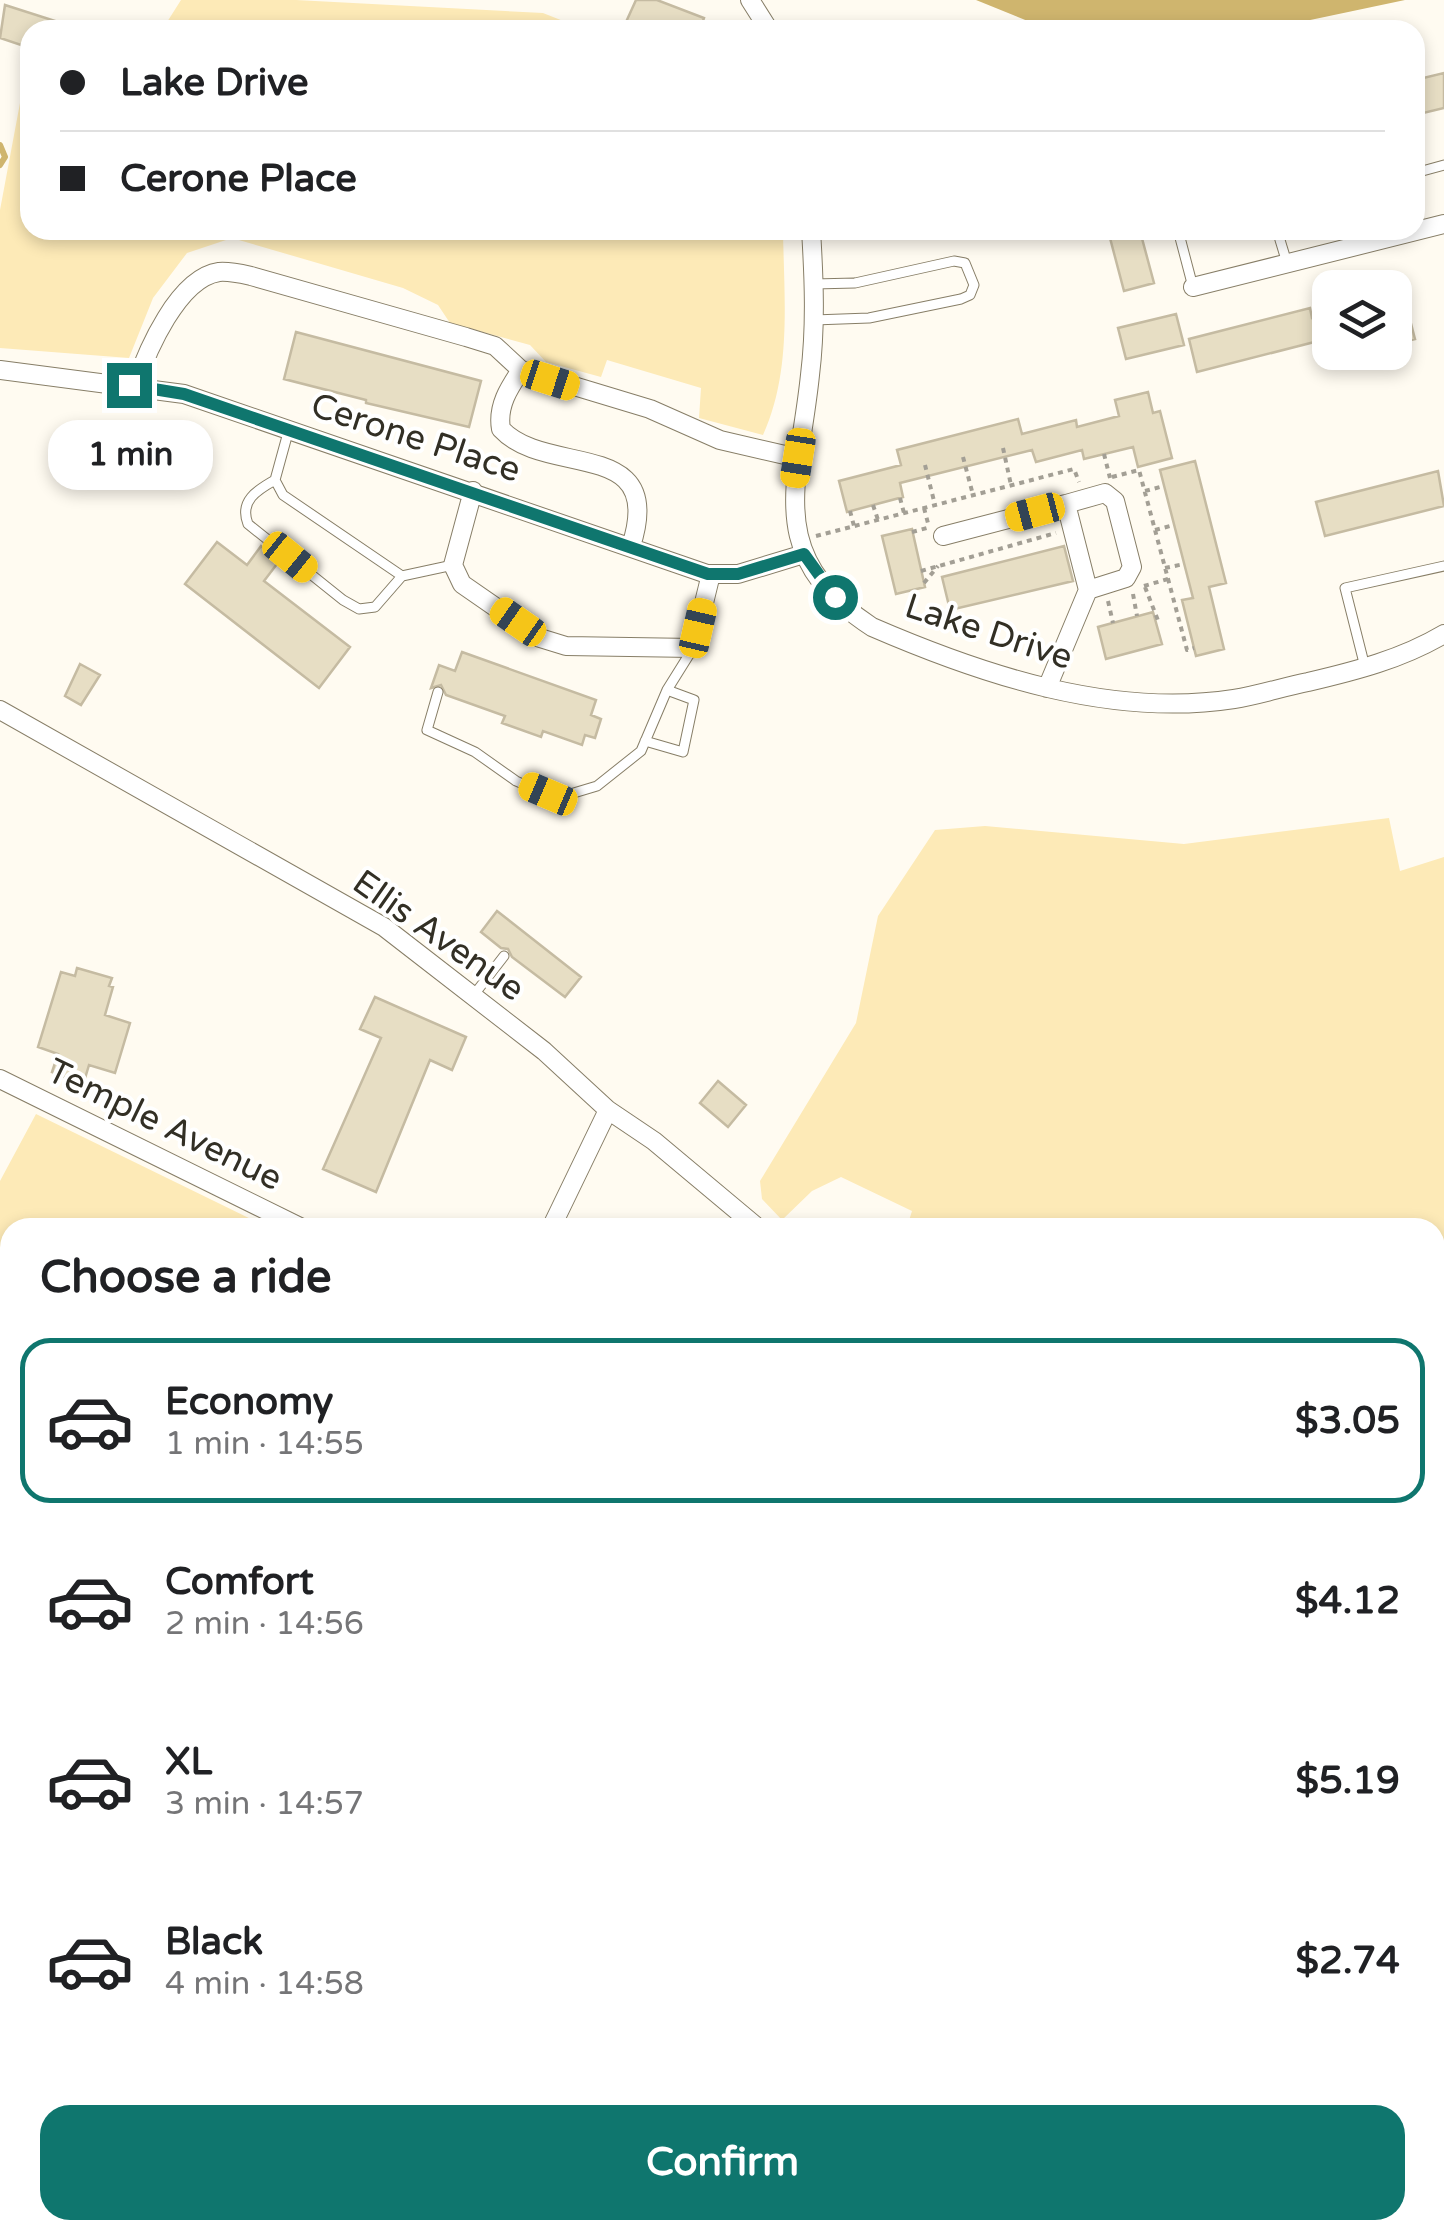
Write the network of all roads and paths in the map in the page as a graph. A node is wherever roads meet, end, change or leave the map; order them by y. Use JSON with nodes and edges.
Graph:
{"nodes":[{"id":1,"x":811,"y":240,"type":"edge"},
{"id":2,"x":1181,"y":240,"type":"edge"},
{"id":3,"x":1280,"y":240,"type":"edge"},
{"id":4,"x":1377,"y":240,"type":"edge"},
{"id":5,"x":1287,"y":264,"type":"junction"},
{"id":6,"x":814,"y":284,"type":"junction"},
{"id":7,"x":1193,"y":287,"type":"joint"},
{"id":8,"x":814,"y":320,"type":"junction"},
{"id":9,"x":0,"y":370,"type":"edge"},
{"id":10,"x":521,"y":370,"type":"junction"},
{"id":11,"x":135,"y":386,"type":"junction"},
{"id":12,"x":289,"y":429,"type":"junction"},
{"id":13,"x":1003,"y":448,"type":"dead end"},
{"id":14,"x":1104,"y":454,"type":"dead end"},
{"id":15,"x":963,"y":457,"type":"dead end"},
{"id":16,"x":798,"y":458,"type":"junction"},
{"id":17,"x":925,"y":465,"type":"dead end"},
{"id":18,"x":1110,"y":478,"type":"junction"},
{"id":19,"x":275,"y":480,"type":"junction"},
{"id":20,"x":1098,"y":481,"type":"dead end"},
{"id":21,"x":1085,"y":484,"type":"dead end"},
{"id":22,"x":1011,"y":485,"type":"junction"},
{"id":23,"x":1164,"y":486,"type":"dead end"},
{"id":24,"x":472,"y":490,"type":"junction"},
{"id":25,"x":1145,"y":491,"type":"junction"},
{"id":26,"x":973,"y":495,"type":"junction"},
{"id":27,"x":900,"y":498,"type":"dead end"},
{"id":28,"x":1066,"y":504,"type":"junction"},
{"id":29,"x":873,"y":505,"type":"dead end"},
{"id":30,"x":935,"y":505,"type":"junction"},
{"id":31,"x":850,"y":511,"type":"dead end"},
{"id":32,"x":904,"y":513,"type":"junction"},
{"id":33,"x":878,"y":520,"type":"junction"},
{"id":34,"x":1174,"y":524,"type":"dead end"},
{"id":35,"x":854,"y":526,"type":"junction"},
{"id":36,"x":1072,"y":528,"type":"junction"},
{"id":37,"x":1155,"y":530,"type":"junction"},
{"id":38,"x":912,"y":532,"type":"dead end"},
{"id":39,"x":936,"y":532,"type":"joint"},
{"id":40,"x":631,"y":546,"type":"junction"},
{"id":41,"x":808,"y":546,"type":"junction"},
{"id":42,"x":1184,"y":564,"type":"dead end"},
{"id":43,"x":453,"y":565,"type":"junction"},
{"id":44,"x":938,"y":566,"type":"junction"},
{"id":45,"x":1444,"y":566,"type":"edge"},
{"id":46,"x":1165,"y":568,"type":"junction"},
{"id":47,"x":921,"y":570,"type":"dead end"},
{"id":48,"x":711,"y":574,"type":"junction"},
{"id":49,"x":402,"y":576,"type":"junction"},
{"id":50,"x":1168,"y":580,"type":"junction"},
{"id":51,"x":924,"y":584,"type":"dead end"},
{"id":52,"x":1145,"y":586,"type":"junction"},
{"id":53,"x":1132,"y":590,"type":"junction"},
{"id":54,"x":1120,"y":592,"type":"dead end"},
{"id":55,"x":1101,"y":595,"type":"junction"},
{"id":56,"x":1138,"y":616,"type":"dead end"},
{"id":57,"x":1113,"y":623,"type":"dead end"},
{"id":58,"x":1159,"y":623,"type":"dead end"},
{"id":59,"x":1444,"y":634,"type":"edge"},
{"id":60,"x":693,"y":648,"type":"junction"},
{"id":61,"x":1194,"y":648,"type":"dead end"},
{"id":62,"x":1365,"y":667,"type":"junction"},
{"id":63,"x":1047,"y":688,"type":"junction"},
{"id":64,"x":668,"y":690,"type":"junction"},
{"id":65,"x":438,"y":692,"type":"dead end"},
{"id":66,"x":0,"y":710,"type":"edge"},
{"id":67,"x":645,"y":742,"type":"junction"},
{"id":68,"x":504,"y":956,"type":"dead end"},
{"id":69,"x":473,"y":996,"type":"junction"},
{"id":70,"x":0,"y":1079,"type":"edge"},
{"id":71,"x":608,"y":1110,"type":"junction"},
{"id":72,"x":282,"y":1218,"type":"edge"},
{"id":73,"x":556,"y":1218,"type":"edge"},
{"id":74,"x":746,"y":1218,"type":"edge"}],
"edges":[{"from":1,"to":6,"type":"street","name":"Lake Drive"},
{"from":2,"to":7,"type":"lane"},
{"from":3,"to":5,"type":"lane"},
{"from":4,"to":5,"type":"street"},
{"from":5,"to":7,"type":"street"},
{"from":6,"to":8,"type":"street","name":"Lake Drive"},
{"from":6,"to":8,"type":"lane"},
{"from":8,"to":16,"type":"street","name":"Lake Drive"},
{"from":9,"to":11,"type":"street","name":"Cerone Place"},
{"from":10,"to":11,"type":"street"},
{"from":10,"to":16,"type":"street"},
{"from":10,"to":40,"type":"street"},
{"from":11,"to":12,"type":"street","name":"Cerone Place"},
{"from":12,"to":19,"type":"lane"},
{"from":12,"to":24,"type":"street","name":"Cerone Place"},
{"from":13,"to":22,"type":"path"},
{"from":14,"to":18,"type":"path"},
{"from":15,"to":26,"type":"path"},
{"from":16,"to":41,"type":"street","name":"Lake Drive"},
{"from":17,"to":30,"type":"path"},
{"from":18,"to":20,"type":"path"},
{"from":18,"to":25,"type":"path"},
{"from":19,"to":49,"type":"lane"},
{"from":19,"to":49,"type":"lane"},
{"from":21,"to":22,"type":"path"},
{"from":22,"to":26,"type":"path"},
{"from":23,"to":25,"type":"path"},
{"from":24,"to":40,"type":"street","name":"Cerone Place"},
{"from":24,"to":43,"type":"street"},
{"from":25,"to":37,"type":"path"},
{"from":26,"to":30,"type":"path"},
{"from":27,"to":32,"type":"path"},
{"from":28,"to":36,"type":"street"},
{"from":28,"to":39,"type":"street"},
{"from":28,"to":55,"type":"street"},
{"from":29,"to":33,"type":"path"},
{"from":30,"to":32,"type":"path"},
{"from":31,"to":35,"type":"path"},
{"from":32,"to":33,"type":"path"},
{"from":33,"to":35,"type":"path"},
{"from":34,"to":37,"type":"path"},
{"from":35,"to":41,"type":"path"},
{"from":36,"to":44,"type":"path"},
{"from":36,"to":55,"type":"street"},
{"from":37,"to":46,"type":"path"},
{"from":38,"to":39,"type":"path"},
{"from":40,"to":48,"type":"street","name":"Cerone Place"},
{"from":41,"to":48,"type":"street","name":"Cerone Place"},
{"from":41,"to":63,"type":"street","name":"Lake Drive"},
{"from":42,"to":46,"type":"path"},
{"from":43,"to":49,"type":"lane"},
{"from":43,"to":60,"type":"street"},
{"from":44,"to":47,"type":"path"},
{"from":44,"to":51,"type":"path"},
{"from":45,"to":62,"type":"lane"},
{"from":46,"to":50,"type":"path"},
{"from":48,"to":60,"type":"street"},
{"from":50,"to":52,"type":"path"},
{"from":50,"to":61,"type":"path"},
{"from":52,"to":53,"type":"path"},
{"from":52,"to":58,"type":"path"},
{"from":53,"to":54,"type":"path"},
{"from":53,"to":56,"type":"path"},
{"from":55,"to":57,"type":"path"},
{"from":55,"to":63,"type":"street"},
{"from":59,"to":62,"type":"street","name":"Lake Drive"},
{"from":60,"to":64,"type":"lane"},
{"from":62,"to":63,"type":"street","name":"Lake Drive"},
{"from":64,"to":67,"type":"lane"},
{"from":64,"to":67,"type":"lane"},
{"from":65,"to":67,"type":"lane"},
{"from":66,"to":69,"type":"street","name":"Ellis Avenue"},
{"from":68,"to":69,"type":"lane"},
{"from":69,"to":71,"type":"street","name":"Ellis Avenue"},
{"from":70,"to":72,"type":"street","name":"Temple Avenue"},
{"from":71,"to":73,"type":"street"},
{"from":71,"to":74,"type":"street","name":"Ellis Avenue"}]}
